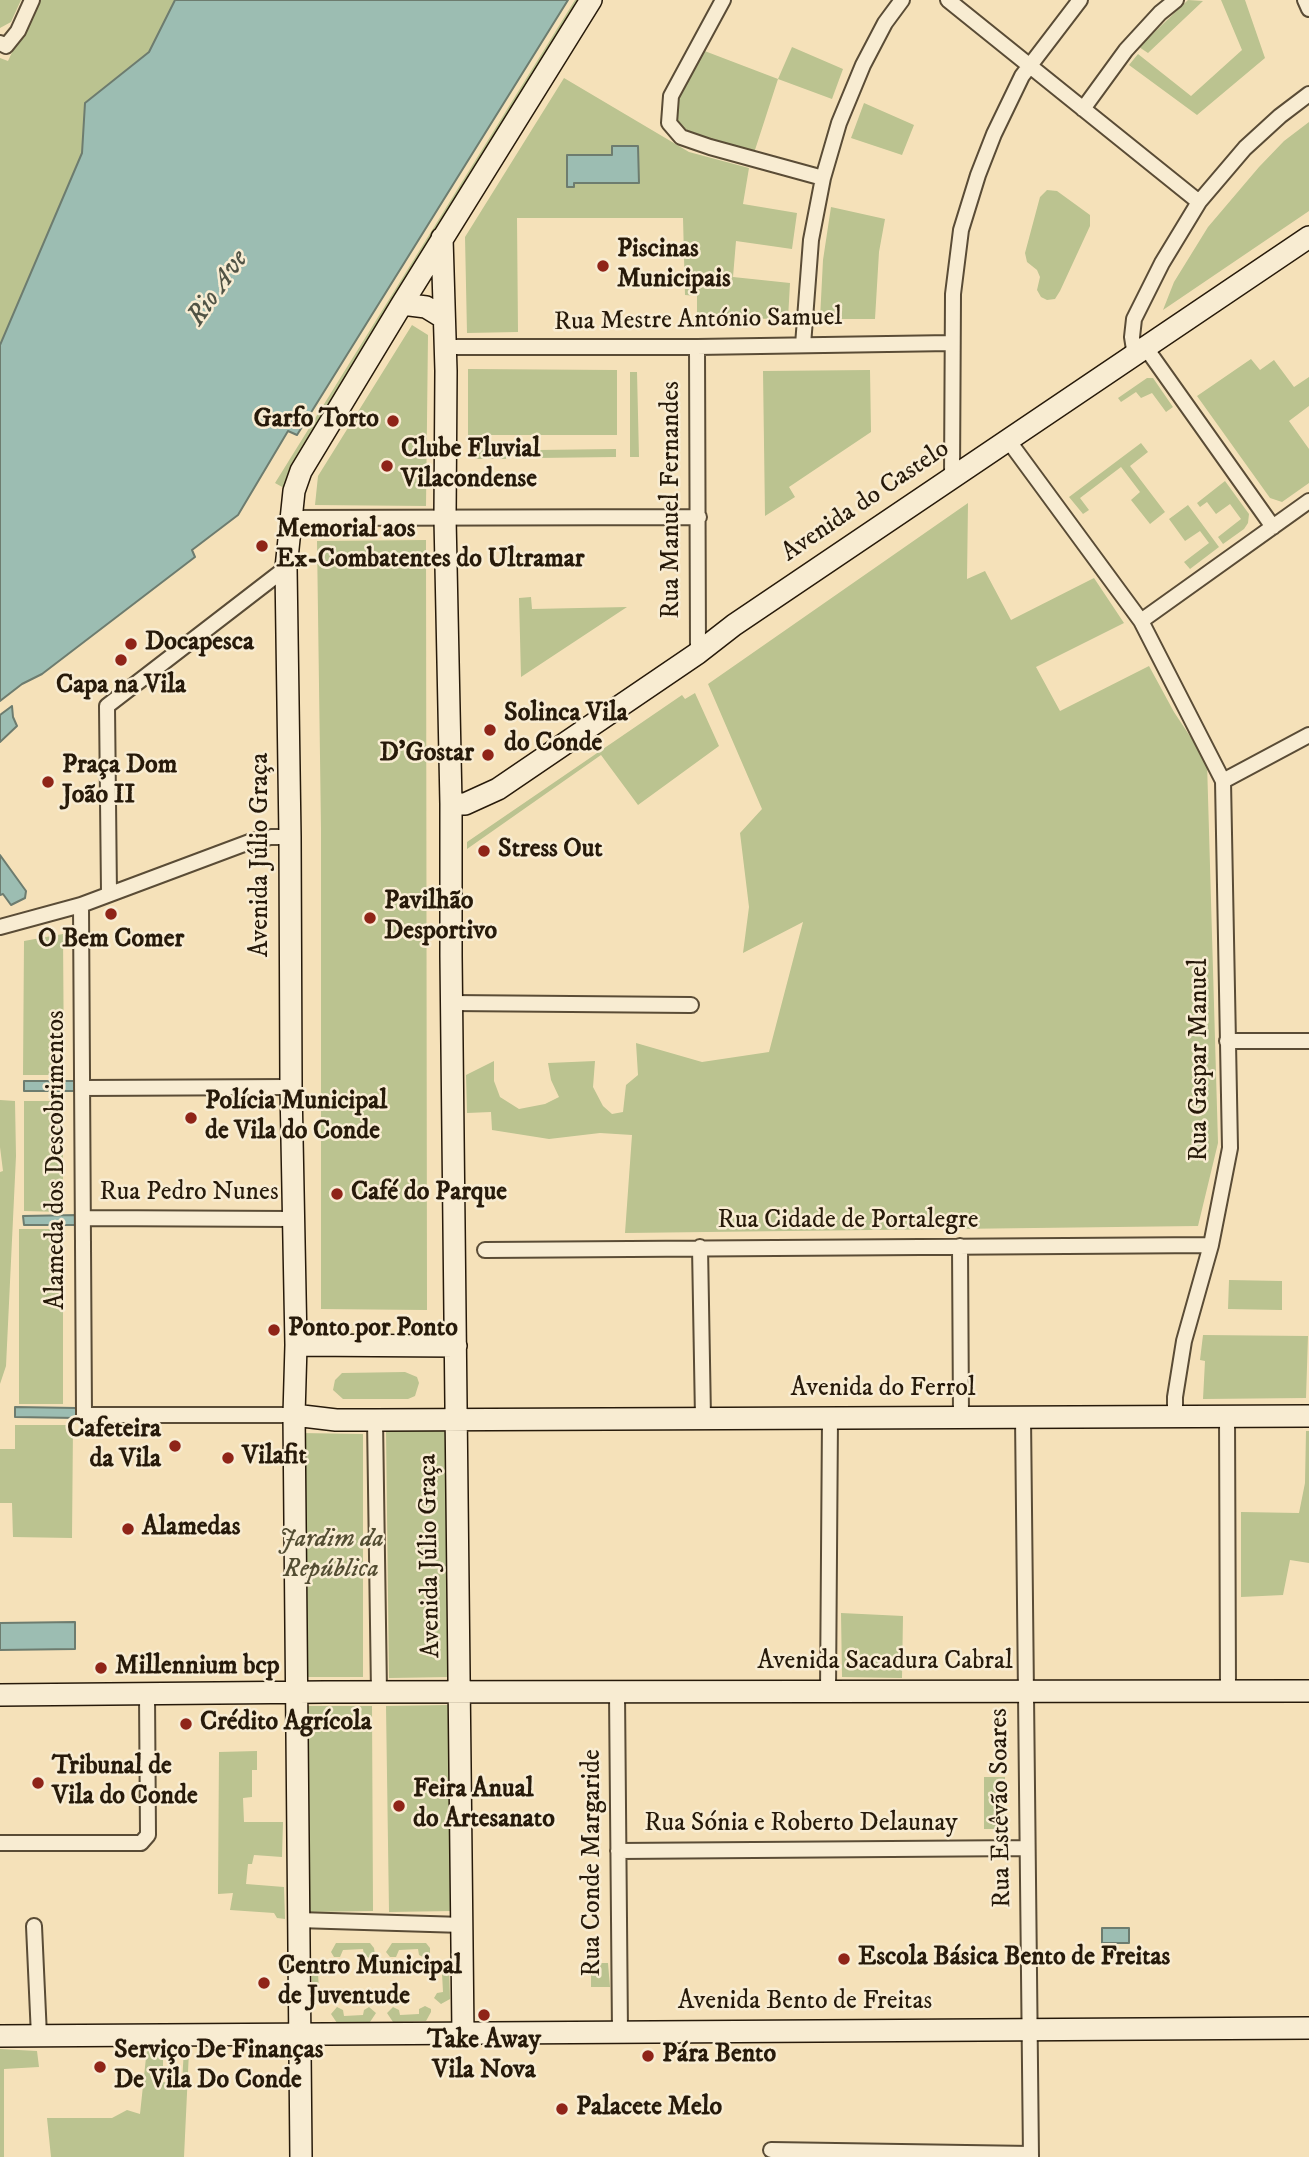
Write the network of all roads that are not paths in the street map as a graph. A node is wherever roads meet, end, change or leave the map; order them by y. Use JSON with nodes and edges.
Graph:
{"nodes":[{"id":1,"x":32,"y":0,"type":"edge"},
{"id":2,"x":591,"y":0,"type":"edge"},
{"id":3,"x":723,"y":0,"type":"edge"},
{"id":4,"x":902,"y":0,"type":"edge"},
{"id":5,"x":1080,"y":0,"type":"edge"},
{"id":6,"x":1176,"y":0,"type":"edge"},
{"id":7,"x":1305,"y":0,"type":"edge"},
{"id":8,"x":952,"y":1,"type":"edge"},
{"id":9,"x":1309,"y":9,"type":"edge"},
{"id":10,"x":3,"y":45,"type":"edge"},
{"id":11,"x":1026,"y":71,"type":"junction"},
{"id":12,"x":1309,"y":94,"type":"edge"},
{"id":13,"x":1083,"y":108,"type":"junction"},
{"id":14,"x":823,"y":178,"type":"junction"},
{"id":15,"x":1199,"y":202,"type":"junction"},
{"id":16,"x":1309,"y":237,"type":"edge"},
{"id":17,"x":442,"y":238,"type":"junction"},
{"id":18,"x":402,"y":304,"type":"junction"},
{"id":19,"x":444,"y":318,"type":"junction"},
{"id":20,"x":951,"y":343,"type":"junction"},
{"id":21,"x":803,"y":345,"type":"junction"},
{"id":22,"x":446,"y":347,"type":"junction"},
{"id":23,"x":697,"y":347,"type":"junction"},
{"id":24,"x":1140,"y":352,"type":"junction"},
{"id":25,"x":1009,"y":440,"type":"junction"},
{"id":26,"x":952,"y":478,"type":"junction"},
{"id":27,"x":1309,"y":501,"type":"edge"},
{"id":28,"x":699,"y":517,"type":"junction"},
{"id":29,"x":292,"y":518,"type":"junction"},
{"id":30,"x":445,"y":518,"type":"junction"},
{"id":31,"x":1273,"y":527,"type":"junction"},
{"id":32,"x":286,"y":568,"type":"junction"},
{"id":33,"x":1141,"y":621,"type":"junction"},
{"id":34,"x":698,"y":653,"type":"junction"},
{"id":35,"x":1309,"y":735,"type":"edge"},
{"id":36,"x":1223,"y":781,"type":"junction"},
{"id":37,"x":451,"y":804,"type":"junction"},
{"id":38,"x":290,"y":837,"type":"junction"},
{"id":39,"x":109,"y":894,"type":"junction"},
{"id":40,"x":81,"y":905,"type":"junction"},
{"id":41,"x":0,"y":927,"type":"edge"},
{"id":42,"x":452,"y":1003,"type":"junction"},
{"id":43,"x":691,"y":1004,"type":"dead end"},
{"id":44,"x":1227,"y":1041,"type":"junction"},
{"id":45,"x":1309,"y":1041,"type":"edge"},
{"id":46,"x":290,"y":1087,"type":"junction"},
{"id":47,"x":82,"y":1088,"type":"junction"},
{"id":48,"x":84,"y":1218,"type":"junction"},
{"id":49,"x":293,"y":1219,"type":"junction"},
{"id":50,"x":1211,"y":1245,"type":"junction"},
{"id":51,"x":960,"y":1246,"type":"junction"},
{"id":52,"x":699,"y":1247,"type":"junction"},
{"id":53,"x":485,"y":1250,"type":"dead end"},
{"id":54,"x":296,"y":1345,"type":"junction"},
{"id":55,"x":456,"y":1346,"type":"junction"},
{"id":56,"x":294,"y":1415,"type":"junction"},
{"id":57,"x":1227,"y":1416,"type":"junction"},
{"id":58,"x":1309,"y":1416,"type":"edge"},
{"id":59,"x":961,"y":1417,"type":"junction"},
{"id":60,"x":1023,"y":1417,"type":"junction"},
{"id":61,"x":1175,"y":1417,"type":"junction"},
{"id":62,"x":703,"y":1418,"type":"junction"},
{"id":63,"x":830,"y":1418,"type":"junction"},
{"id":64,"x":457,"y":1419,"type":"junction"},
{"id":65,"x":375,"y":1420,"type":"junction"},
{"id":66,"x":1228,"y":1690,"type":"junction"},
{"id":67,"x":828,"y":1691,"type":"junction"},
{"id":68,"x":1026,"y":1691,"type":"junction"},
{"id":69,"x":1309,"y":1691,"type":"edge"},
{"id":70,"x":297,"y":1692,"type":"junction"},
{"id":71,"x":379,"y":1692,"type":"junction"},
{"id":72,"x":460,"y":1692,"type":"junction"},
{"id":73,"x":617,"y":1693,"type":"junction"},
{"id":74,"x":0,"y":1695,"type":"edge"},
{"id":75,"x":147,"y":1695,"type":"junction"},
{"id":76,"x":0,"y":1843,"type":"edge"},
{"id":77,"x":1027,"y":1848,"type":"junction"},
{"id":78,"x":618,"y":1850,"type":"junction"},
{"id":79,"x":298,"y":1920,"type":"junction"},
{"id":80,"x":463,"y":1925,"type":"junction"},
{"id":81,"x":34,"y":1926,"type":"dead end"},
{"id":82,"x":1309,"y":2028,"type":"edge"},
{"id":83,"x":1029,"y":2029,"type":"junction"},
{"id":84,"x":620,"y":2032,"type":"junction"},
{"id":85,"x":301,"y":2034,"type":"junction"},
{"id":86,"x":463,"y":2034,"type":"junction"},
{"id":87,"x":0,"y":2036,"type":"edge"},
{"id":88,"x":39,"y":2036,"type":"junction"},
{"id":89,"x":771,"y":2150,"type":"dead end"},
{"id":90,"x":833,"y":2154,"type":"edge"},
{"id":91,"x":1031,"y":2156,"type":"edge"},
{"id":92,"x":301,"y":2157,"type":"edge"}],
"edges":[{"from":1,"to":10,"type":"street"},
{"from":2,"to":17,"type":"street","name":"Avenida Júlio Graça"},
{"from":3,"to":14,"type":"street"},
{"from":4,"to":14,"type":"street"},
{"from":5,"to":11,"type":"street"},
{"from":6,"to":13,"type":"street"},
{"from":7,"to":9,"type":"street"},
{"from":8,"to":11,"type":"street"},
{"from":11,"to":13,"type":"street"},
{"from":11,"to":20,"type":"street"},
{"from":12,"to":15,"type":"street"},
{"from":13,"to":15,"type":"street"},
{"from":14,"to":21,"type":"street"},
{"from":15,"to":24,"type":"street"},
{"from":16,"to":24,"type":"street","name":"Avenida do Castelo"},
{"from":17,"to":18,"type":"street","name":"Avenida Júlio Graça"},
{"from":17,"to":19,"type":"street","name":"Avenida Júlio Graça"},
{"from":18,"to":19,"type":"street"},
{"from":18,"to":29,"type":"street","name":"Avenida Júlio Graça"},
{"from":19,"to":22,"type":"street","name":"Avenida Júlio Graça"},
{"from":20,"to":21,"type":"street","name":"Rua Mestre António Samuel"},
{"from":20,"to":26,"type":"street"},
{"from":21,"to":23,"type":"street","name":"Rua Mestre António Samuel"},
{"from":22,"to":23,"type":"street","name":"Rua Mestre António Samuel"},
{"from":22,"to":30,"type":"street","name":"Avenida Júlio Graça"},
{"from":23,"to":28,"type":"street","name":"Rua Manuel Fernandes"},
{"from":24,"to":25,"type":"street","name":"Avenida do Castelo"},
{"from":24,"to":31,"type":"street"},
{"from":25,"to":26,"type":"street","name":"Avenida do Castelo"},
{"from":25,"to":33,"type":"street"},
{"from":26,"to":34,"type":"street","name":"Avenida do Castelo"},
{"from":27,"to":31,"type":"street"},
{"from":28,"to":30,"type":"street"},
{"from":28,"to":34,"type":"street","name":"Rua Manuel Fernandes"},
{"from":29,"to":30,"type":"street"},
{"from":29,"to":32,"type":"street","name":"Avenida Júlio Graça"},
{"from":30,"to":37,"type":"street","name":"Avenida Júlio Graça"},
{"from":31,"to":33,"type":"street"},
{"from":32,"to":38,"type":"street","name":"Avenida Júlio Graça"},
{"from":32,"to":39,"type":"street"},
{"from":33,"to":36,"type":"street"},
{"from":34,"to":37,"type":"street","name":"Avenida do Castelo"},
{"from":35,"to":36,"type":"street"},
{"from":36,"to":44,"type":"street","name":"Rua Gaspar Manuel"},
{"from":37,"to":42,"type":"street","name":"Avenida Júlio Graça"},
{"from":38,"to":39,"type":"street"},
{"from":38,"to":46,"type":"street","name":"Avenida Júlio Graça"},
{"from":39,"to":40,"type":"street"},
{"from":40,"to":41,"type":"street"},
{"from":40,"to":47,"type":"street","name":"Alameda dos Descobrimentos"},
{"from":42,"to":43,"type":"street"},
{"from":42,"to":55,"type":"street","name":"Avenida Júlio Graça"},
{"from":44,"to":45,"type":"street"},
{"from":44,"to":50,"type":"street","name":"Rua Gaspar Manuel"},
{"from":46,"to":47,"type":"street"},
{"from":46,"to":49,"type":"street","name":"Avenida Júlio Graça"},
{"from":47,"to":48,"type":"street","name":"Alameda dos Descobrimentos"},
{"from":48,"to":49,"type":"street","name":"Rua Pedro Nunes"},
{"from":48,"to":56,"type":"street","name":"Alameda dos Descobrimentos"},
{"from":49,"to":54,"type":"street","name":"Avenida Júlio Graça"},
{"from":50,"to":51,"type":"street","name":"Rua Cidade de Portalegre"},
{"from":50,"to":61,"type":"street","name":"Rua Gaspar Manuel"},
{"from":51,"to":52,"type":"street","name":"Rua Cidade de Portalegre"},
{"from":51,"to":59,"type":"street"},
{"from":52,"to":53,"type":"street","name":"Rua Cidade de Portalegre"},
{"from":52,"to":62,"type":"street"},
{"from":54,"to":55,"type":"street"},
{"from":54,"to":56,"type":"street","name":"Avenida Júlio Graça"},
{"from":55,"to":64,"type":"street","name":"Avenida Júlio Graça"},
{"from":56,"to":65,"type":"street","name":"Avenida Júlio Graça"},
{"from":56,"to":70,"type":"street","name":"Avenida Júlio Graça"},
{"from":57,"to":58,"type":"street","name":"Avenida do Ferrol"},
{"from":57,"to":61,"type":"street","name":"Avenida do Ferrol"},
{"from":57,"to":66,"type":"street"},
{"from":59,"to":60,"type":"street","name":"Avenida do Ferrol"},
{"from":59,"to":63,"type":"street","name":"Avenida do Ferrol"},
{"from":60,"to":61,"type":"street","name":"Avenida do Ferrol"},
{"from":60,"to":68,"type":"street","name":"Rua Estêvão Soares"},
{"from":62,"to":63,"type":"street","name":"Avenida do Ferrol"},
{"from":62,"to":64,"type":"street","name":"Avenida do Ferrol"},
{"from":63,"to":67,"type":"street"},
{"from":64,"to":65,"type":"street","name":"Avenida Júlio Graça"},
{"from":64,"to":72,"type":"street","name":"Avenida Júlio Graça"},
{"from":65,"to":71,"type":"street","name":"Avenida Júlio Graça"},
{"from":66,"to":68,"type":"street","name":"Avenida Sacadura Cabral"},
{"from":66,"to":69,"type":"street","name":"Avenida Sacadura Cabral"},
{"from":67,"to":68,"type":"street","name":"Avenida Sacadura Cabral"},
{"from":67,"to":73,"type":"street","name":"Avenida Sacadura Cabral"},
{"from":68,"to":77,"type":"street","name":"Rua Estêvão Soares"},
{"from":70,"to":71,"type":"street","name":"Avenida Júlio Graça"},
{"from":70,"to":75,"type":"street"},
{"from":70,"to":79,"type":"street","name":"Avenida Júlio Graça"},
{"from":71,"to":72,"type":"street","name":"Avenida Júlio Graça"},
{"from":72,"to":73,"type":"street","name":"Avenida Sacadura Cabral"},
{"from":72,"to":80,"type":"street","name":"Avenida Júlio Graça"},
{"from":73,"to":78,"type":"street","name":"Rua Conde Margaride"},
{"from":74,"to":75,"type":"street"},
{"from":75,"to":76,"type":"street"},
{"from":77,"to":78,"type":"street","name":"Rua Sónia e Roberto Delaunay"},
{"from":77,"to":83,"type":"street","name":"Rua Estêvão Soares"},
{"from":78,"to":84,"type":"street","name":"Rua Conde Margaride"},
{"from":79,"to":80,"type":"street"},
{"from":79,"to":85,"type":"street","name":"Avenida Júlio Graça"},
{"from":80,"to":86,"type":"street","name":"Avenida Júlio Graça"},
{"from":81,"to":88,"type":"street"},
{"from":82,"to":83,"type":"street","name":"Avenida Bento de Freitas"},
{"from":83,"to":84,"type":"street","name":"Avenida Bento de Freitas"},
{"from":83,"to":91,"type":"street","name":"Rua Estêvão Soares"},
{"from":84,"to":86,"type":"street","name":"Avenida Bento de Freitas"},
{"from":85,"to":86,"type":"street","name":"Avenida Bento de Freitas"},
{"from":85,"to":88,"type":"street","name":"Avenida Bento de Freitas"},
{"from":85,"to":92,"type":"street","name":"Avenida Júlio Graça"},
{"from":87,"to":88,"type":"street","name":"Avenida Bento de Freitas"},
{"from":89,"to":90,"type":"street"},
{"from":90,"to":91,"type":"street"}]}
